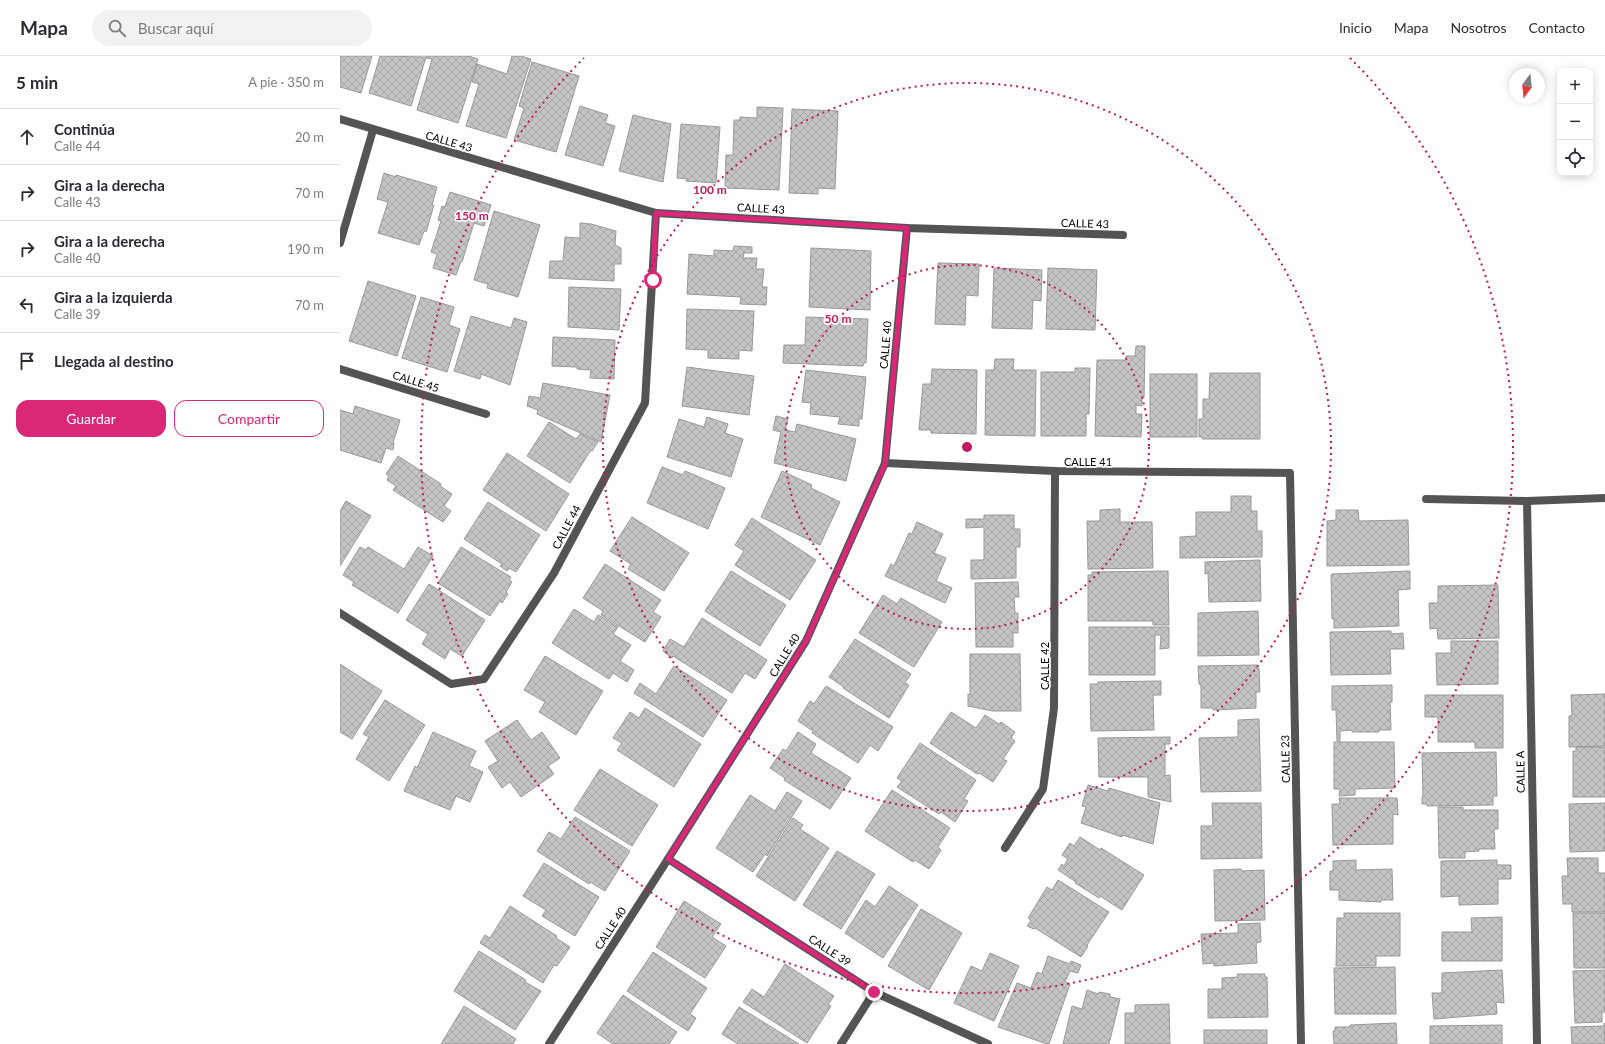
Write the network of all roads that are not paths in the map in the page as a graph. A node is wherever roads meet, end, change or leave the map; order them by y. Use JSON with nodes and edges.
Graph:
{"nodes":[{"id":1,"x":340,"y":119,"type":"edge"},
{"id":2,"x":373,"y":130,"type":"junction"},
{"id":3,"x":656,"y":213,"type":"junction"},
{"id":4,"x":907,"y":228,"type":"junction"},
{"id":5,"x":1123,"y":235,"type":"dead end"},
{"id":6,"x":340,"y":243,"type":"edge"},
{"id":7,"x":340,"y":369,"type":"edge"},
{"id":8,"x":486,"y":414,"type":"dead end"},
{"id":9,"x":885,"y":464,"type":"junction"},
{"id":10,"x":1055,"y":471,"type":"junction"},
{"id":11,"x":1290,"y":473,"type":"joint"},
{"id":12,"x":1605,"y":498,"type":"edge"},
{"id":13,"x":1426,"y":499,"type":"dead end"},
{"id":14,"x":1527,"y":501,"type":"junction"},
{"id":15,"x":340,"y":613,"type":"edge"},
{"id":16,"x":1005,"y":848,"type":"dead end"},
{"id":17,"x":668,"y":859,"type":"junction"},
{"id":18,"x":874,"y":992,"type":"junction"},
{"id":19,"x":548,"y":1044,"type":"edge"},
{"id":20,"x":841,"y":1044,"type":"edge"},
{"id":21,"x":988,"y":1044,"type":"edge"},
{"id":22,"x":1301,"y":1044,"type":"edge"},
{"id":23,"x":1537,"y":1044,"type":"edge"}],
"edges":[{"from":1,"to":2,"type":"street","name":"CALLE 43"},
{"from":2,"to":3,"type":"street","name":"CALLE 43"},
{"from":2,"to":6,"type":"street"},
{"from":3,"to":4,"type":"street","name":"CALLE 43"},
{"from":3,"to":15,"type":"street","name":"CALLE 44"},
{"from":4,"to":5,"type":"street","name":"CALLE 43"},
{"from":4,"to":9,"type":"street","name":"CALLE 40"},
{"from":7,"to":8,"type":"street","name":"CALLE 45"},
{"from":9,"to":10,"type":"street","name":"CALLE 41"},
{"from":9,"to":17,"type":"street","name":"CALLE 40"},
{"from":10,"to":11,"type":"street","name":"CALLE 41"},
{"from":10,"to":16,"type":"street","name":"CALLE 42"},
{"from":11,"to":22,"type":"street","name":"CALLE 23"},
{"from":12,"to":14,"type":"street"},
{"from":13,"to":14,"type":"street"},
{"from":14,"to":23,"type":"street","name":"CALLE A"},
{"from":17,"to":18,"type":"street","name":"CALLE 39"},
{"from":17,"to":19,"type":"street","name":"CALLE 40"},
{"from":18,"to":20,"type":"street"},
{"from":18,"to":21,"type":"street","name":"CALLE 39"}]}
